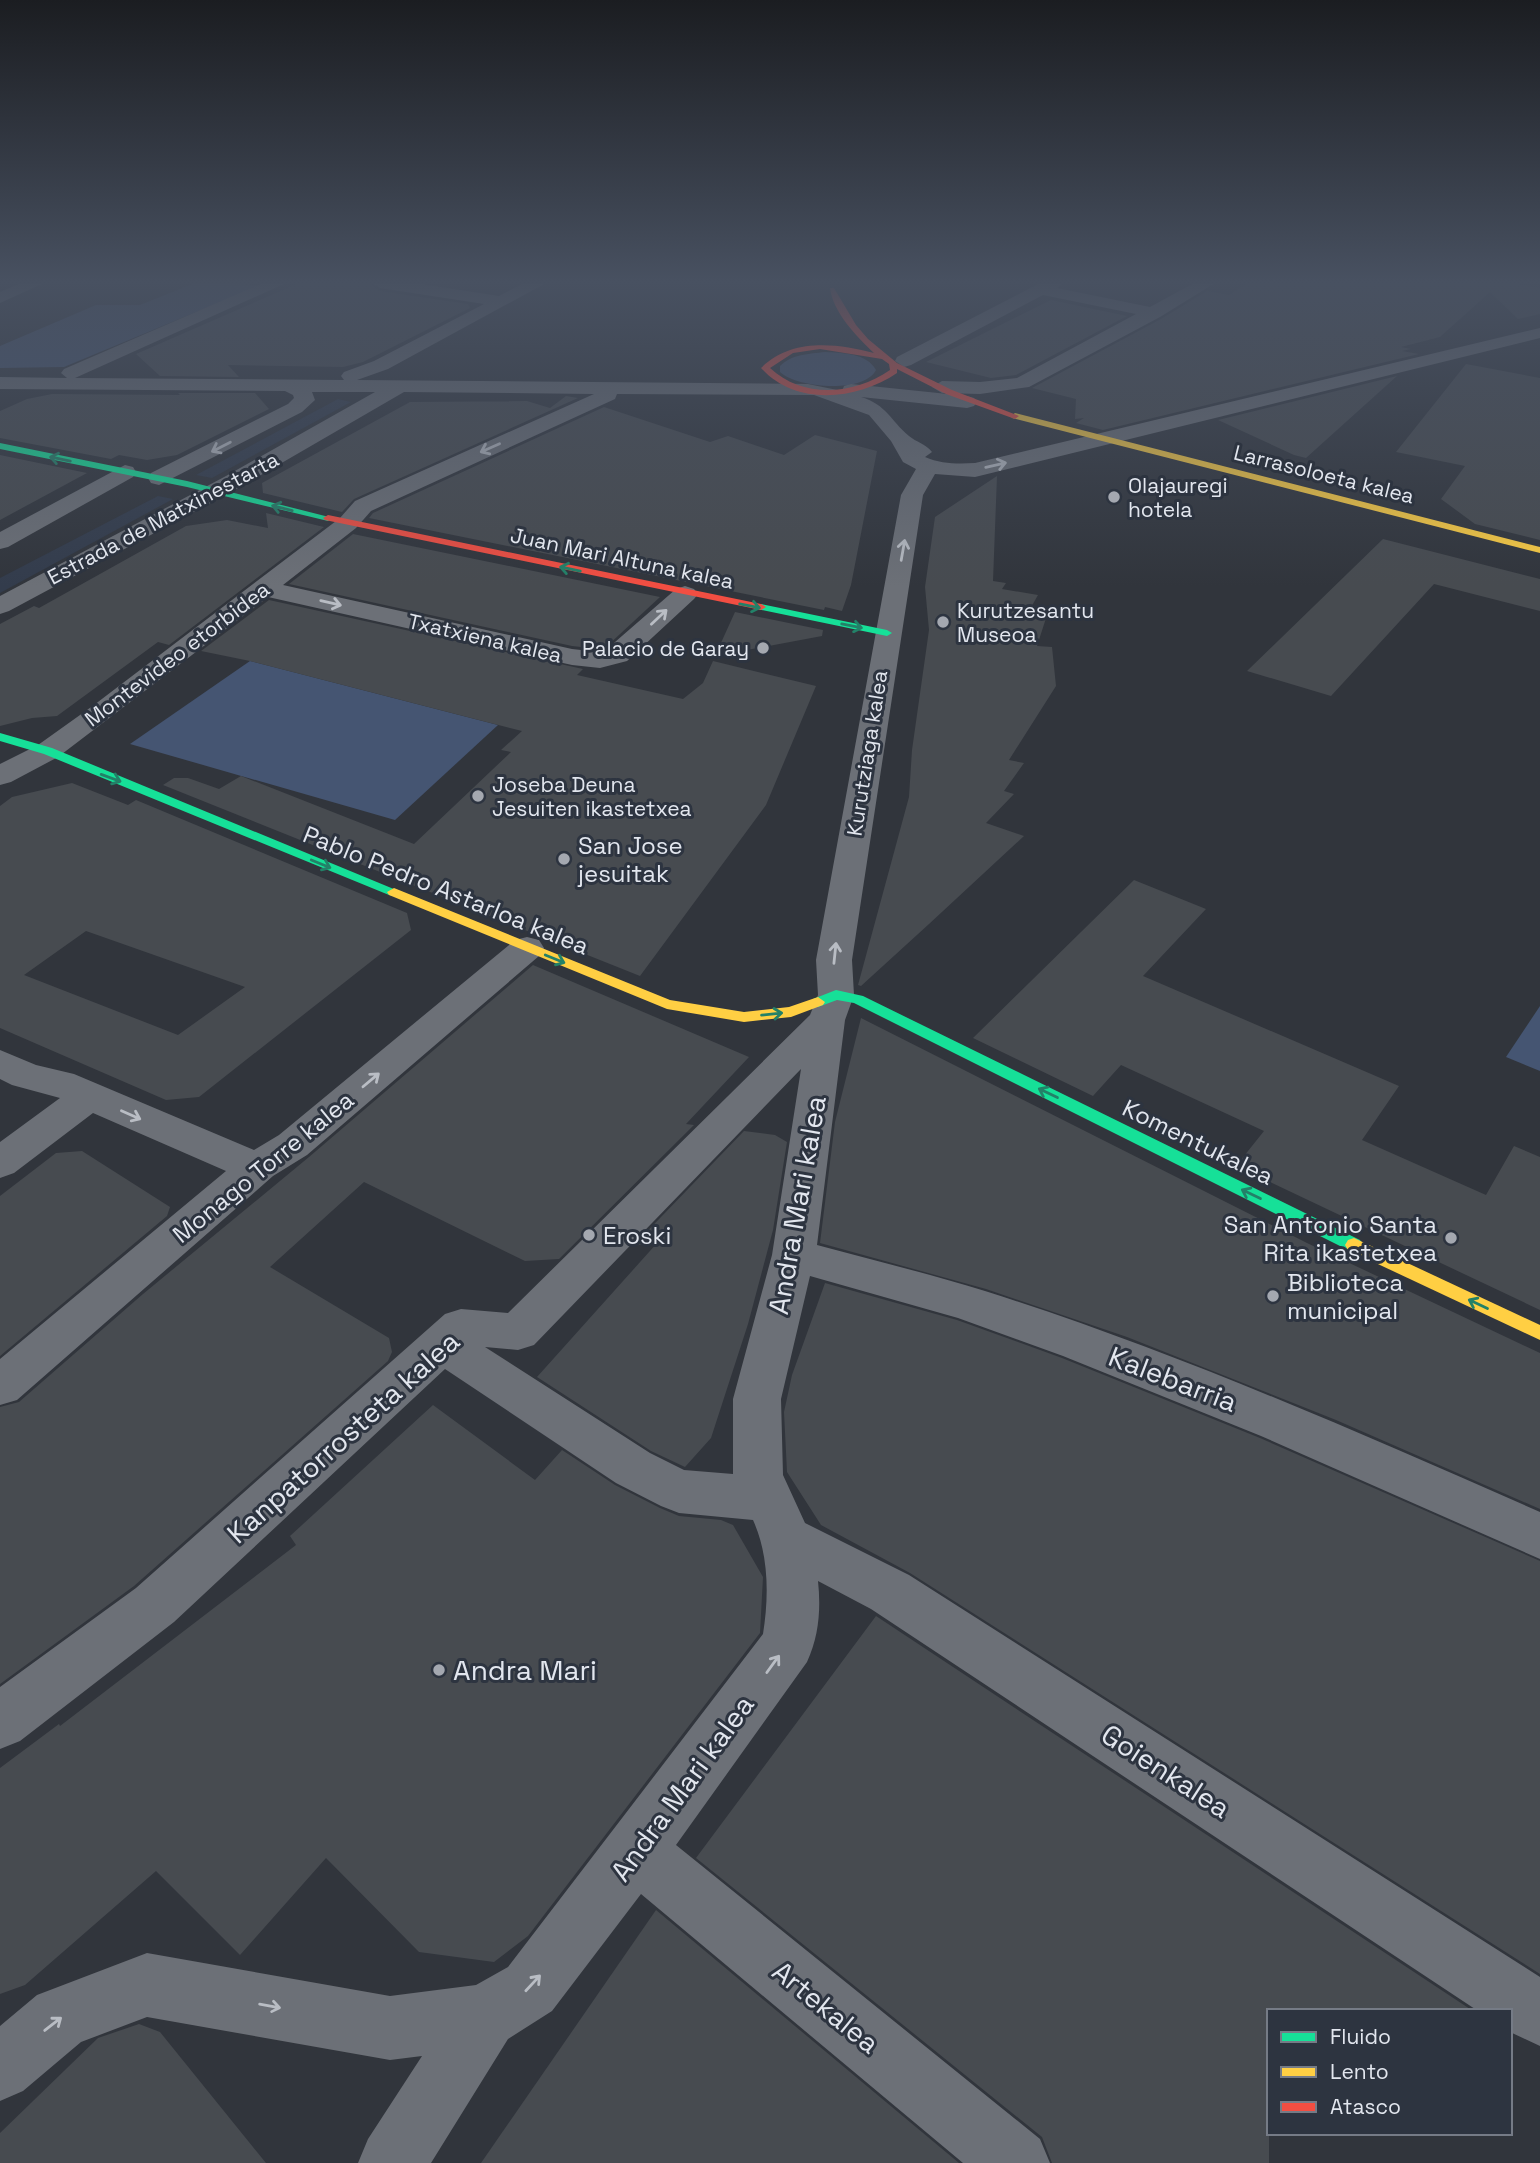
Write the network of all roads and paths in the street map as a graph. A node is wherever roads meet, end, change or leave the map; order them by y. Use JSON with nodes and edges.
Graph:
{"nodes":[{"id":1,"x":25,"y":384,"type":"edge"},
{"id":2,"x":193,"y":384,"type":"edge"},
{"id":3,"x":647,"y":384,"type":"edge"},
{"id":4,"x":789,"y":384,"type":"edge"},
{"id":5,"x":881,"y":384,"type":"edge"},
{"id":6,"x":936,"y":384,"type":"edge"},
{"id":7,"x":1014,"y":384,"type":"edge"},
{"id":8,"x":1330,"y":384,"type":"edge"},
{"id":9,"x":292,"y":387,"type":"junction"},
{"id":10,"x":942,"y":387,"type":"junction"},
{"id":11,"x":399,"y":388,"type":"junction"},
{"id":12,"x":542,"y":389,"type":"junction"},
{"id":13,"x":620,"y":390,"type":"junction"},
{"id":14,"x":815,"y":390,"type":"junction"},
{"id":15,"x":867,"y":395,"type":"junction"},
{"id":16,"x":0,"y":403,"type":"edge"},
{"id":17,"x":978,"y":403,"type":"junction"},
{"id":18,"x":570,"y":412,"type":"junction"},
{"id":19,"x":1099,"y":439,"type":"junction"},
{"id":20,"x":0,"y":446,"type":"edge"},
{"id":21,"x":125,"y":472,"type":"junction"},
{"id":22,"x":923,"y":477,"type":"junction"},
{"id":23,"x":159,"y":478,"type":"junction"},
{"id":24,"x":215,"y":491,"type":"junction"},
{"id":25,"x":307,"y":514,"type":"joint"},
{"id":26,"x":348,"y":522,"type":"junction"},
{"id":27,"x":390,"y":532,"type":"joint"},
{"id":28,"x":0,"y":542,"type":"edge"},
{"id":29,"x":1540,"y":550,"type":"edge"},
{"id":30,"x":264,"y":588,"type":"junction"},
{"id":31,"x":685,"y":594,"type":"junction"},
{"id":32,"x":0,"y":606,"type":"edge"},
{"id":33,"x":887,"y":633,"type":"junction"},
{"id":34,"x":0,"y":737,"type":"edge"},
{"id":35,"x":48,"y":751,"type":"junction"},
{"id":36,"x":0,"y":776,"type":"edge"},
{"id":37,"x":527,"y":948,"type":"junction"},
{"id":38,"x":831,"y":1007,"type":"junction"},
{"id":39,"x":0,"y":1063,"type":"edge"},
{"id":40,"x":90,"y":1096,"type":"junction"},
{"id":41,"x":0,"y":1163,"type":"edge"},
{"id":42,"x":259,"y":1166,"type":"junction"},
{"id":43,"x":794,"y":1255,"type":"junction"},
{"id":44,"x":1540,"y":1333,"type":"edge"},
{"id":45,"x":443,"y":1344,"type":"junction"},
{"id":46,"x":0,"y":1386,"type":"edge"},
{"id":47,"x":778,"y":1519,"type":"junction"},
{"id":48,"x":1540,"y":1536,"type":"edge"},
{"id":49,"x":0,"y":1721,"type":"edge"},
{"id":50,"x":636,"y":1851,"type":"junction"},
{"id":51,"x":1540,"y":2014,"type":"edge"},
{"id":52,"x":485,"y":2016,"type":"junction"},
{"id":53,"x":0,"y":2068,"type":"edge"},
{"id":54,"x":392,"y":2163,"type":"edge"},
{"id":55,"x":1016,"y":2163,"type":"edge"}],
"edges":[{"from":1,"to":16,"type":"street"},
{"from":2,"to":9,"type":"street"},
{"from":3,"to":13,"type":"street"},
{"from":4,"to":14,"type":"street"},
{"from":5,"to":15,"type":"street"},
{"from":6,"to":10,"type":"street","name":"Larrasoloeta kalea"},
{"from":7,"to":10,"type":"street"},
{"from":8,"to":19,"type":"street"},
{"from":9,"to":11,"type":"street"},
{"from":9,"to":23,"type":"street","one_way":true},
{"from":10,"to":17,"type":"street","name":"Larrasoloeta kalea"},
{"from":11,"to":12,"type":"street"},
{"from":11,"to":24,"type":"street","name":"Estrada de Matxinestarta"},
{"from":12,"to":13,"type":"street"},
{"from":12,"to":18,"type":"street"},
{"from":13,"to":14,"type":"street"},
{"from":13,"to":18,"type":"street"},
{"from":14,"to":15,"type":"street"},
{"from":14,"to":15,"type":"street"},
{"from":15,"to":17,"type":"street"},
{"from":15,"to":22,"type":"street"},
{"from":17,"to":19,"type":"street","name":"Larrasoloeta kalea"},
{"from":18,"to":26,"type":"street","one_way":true},
{"from":22,"to":19,"type":"street","one_way":true},
{"from":19,"to":29,"type":"street","name":"Larrasoloeta kalea"},
{"from":21,"to":20,"type":"street","one_way":true},
{"from":21,"to":23,"type":"street"},
{"from":21,"to":28,"type":"street"},
{"from":33,"to":22,"type":"street","name":"Kurutziaga kalea","one_way":true},
{"from":23,"to":24,"type":"street"},
{"from":25,"to":24,"type":"street","one_way":true},
{"from":24,"to":32,"type":"street","name":"Estrada de Matxinestarta"},
{"from":25,"to":26,"type":"street"},
{"from":26,"to":27,"type":"street"},
{"from":26,"to":30,"type":"street","name":"Montevideo etorbidea"},
{"from":31,"to":27,"type":"street","name":"Juan Mari Altuna kalea","one_way":true},
{"from":30,"to":31,"type":"street","name":"Txatxiena kalea","one_way":true},
{"from":30,"to":35,"type":"street","name":"Montevideo etorbidea"},
{"from":31,"to":33,"type":"street","name":"Juan Mari Altuna kalea","one_way":true},
{"from":38,"to":33,"type":"street","name":"Kurutziaga kalea","one_way":true},
{"from":34,"to":35,"type":"street"},
{"from":35,"to":36,"type":"street","name":"Montevideo etorbidea"},
{"from":35,"to":37,"type":"street","name":"Pablo Pedro Astarloa kalea","one_way":true},
{"from":37,"to":38,"type":"street","name":"Pablo Pedro Astarloa kalea","one_way":true},
{"from":42,"to":37,"type":"street","name":"Monago Torre kalea","one_way":true},
{"from":38,"to":43,"type":"street","name":"Andra Mari kalea"},
{"from":44,"to":38,"type":"street","name":"Komentukalea","one_way":true},
{"from":38,"to":45,"type":"street","name":"Kanpatorrosteta kalea"},
{"from":39,"to":40,"type":"street"},
{"from":40,"to":41,"type":"street"},
{"from":40,"to":42,"type":"street","one_way":true},
{"from":42,"to":46,"type":"street","name":"Monago Torre kalea"},
{"from":43,"to":47,"type":"street","name":"Andra Mari kalea"},
{"from":43,"to":48,"type":"street","name":"Kalebarria"},
{"from":45,"to":47,"type":"street"},
{"from":45,"to":49,"type":"street","name":"Kanpatorrosteta kalea"},
{"from":50,"to":47,"type":"street","name":"Andra Mari kalea","one_way":true},
{"from":47,"to":51,"type":"street","name":"Goienkalea"},
{"from":52,"to":50,"type":"street","name":"Andra Mari kalea","one_way":true},
{"from":50,"to":55,"type":"street","name":"Artekalea"},
{"from":53,"to":52,"type":"street","name":"Andra Mari kalea","one_way":true},
{"from":52,"to":54,"type":"street"}]}
